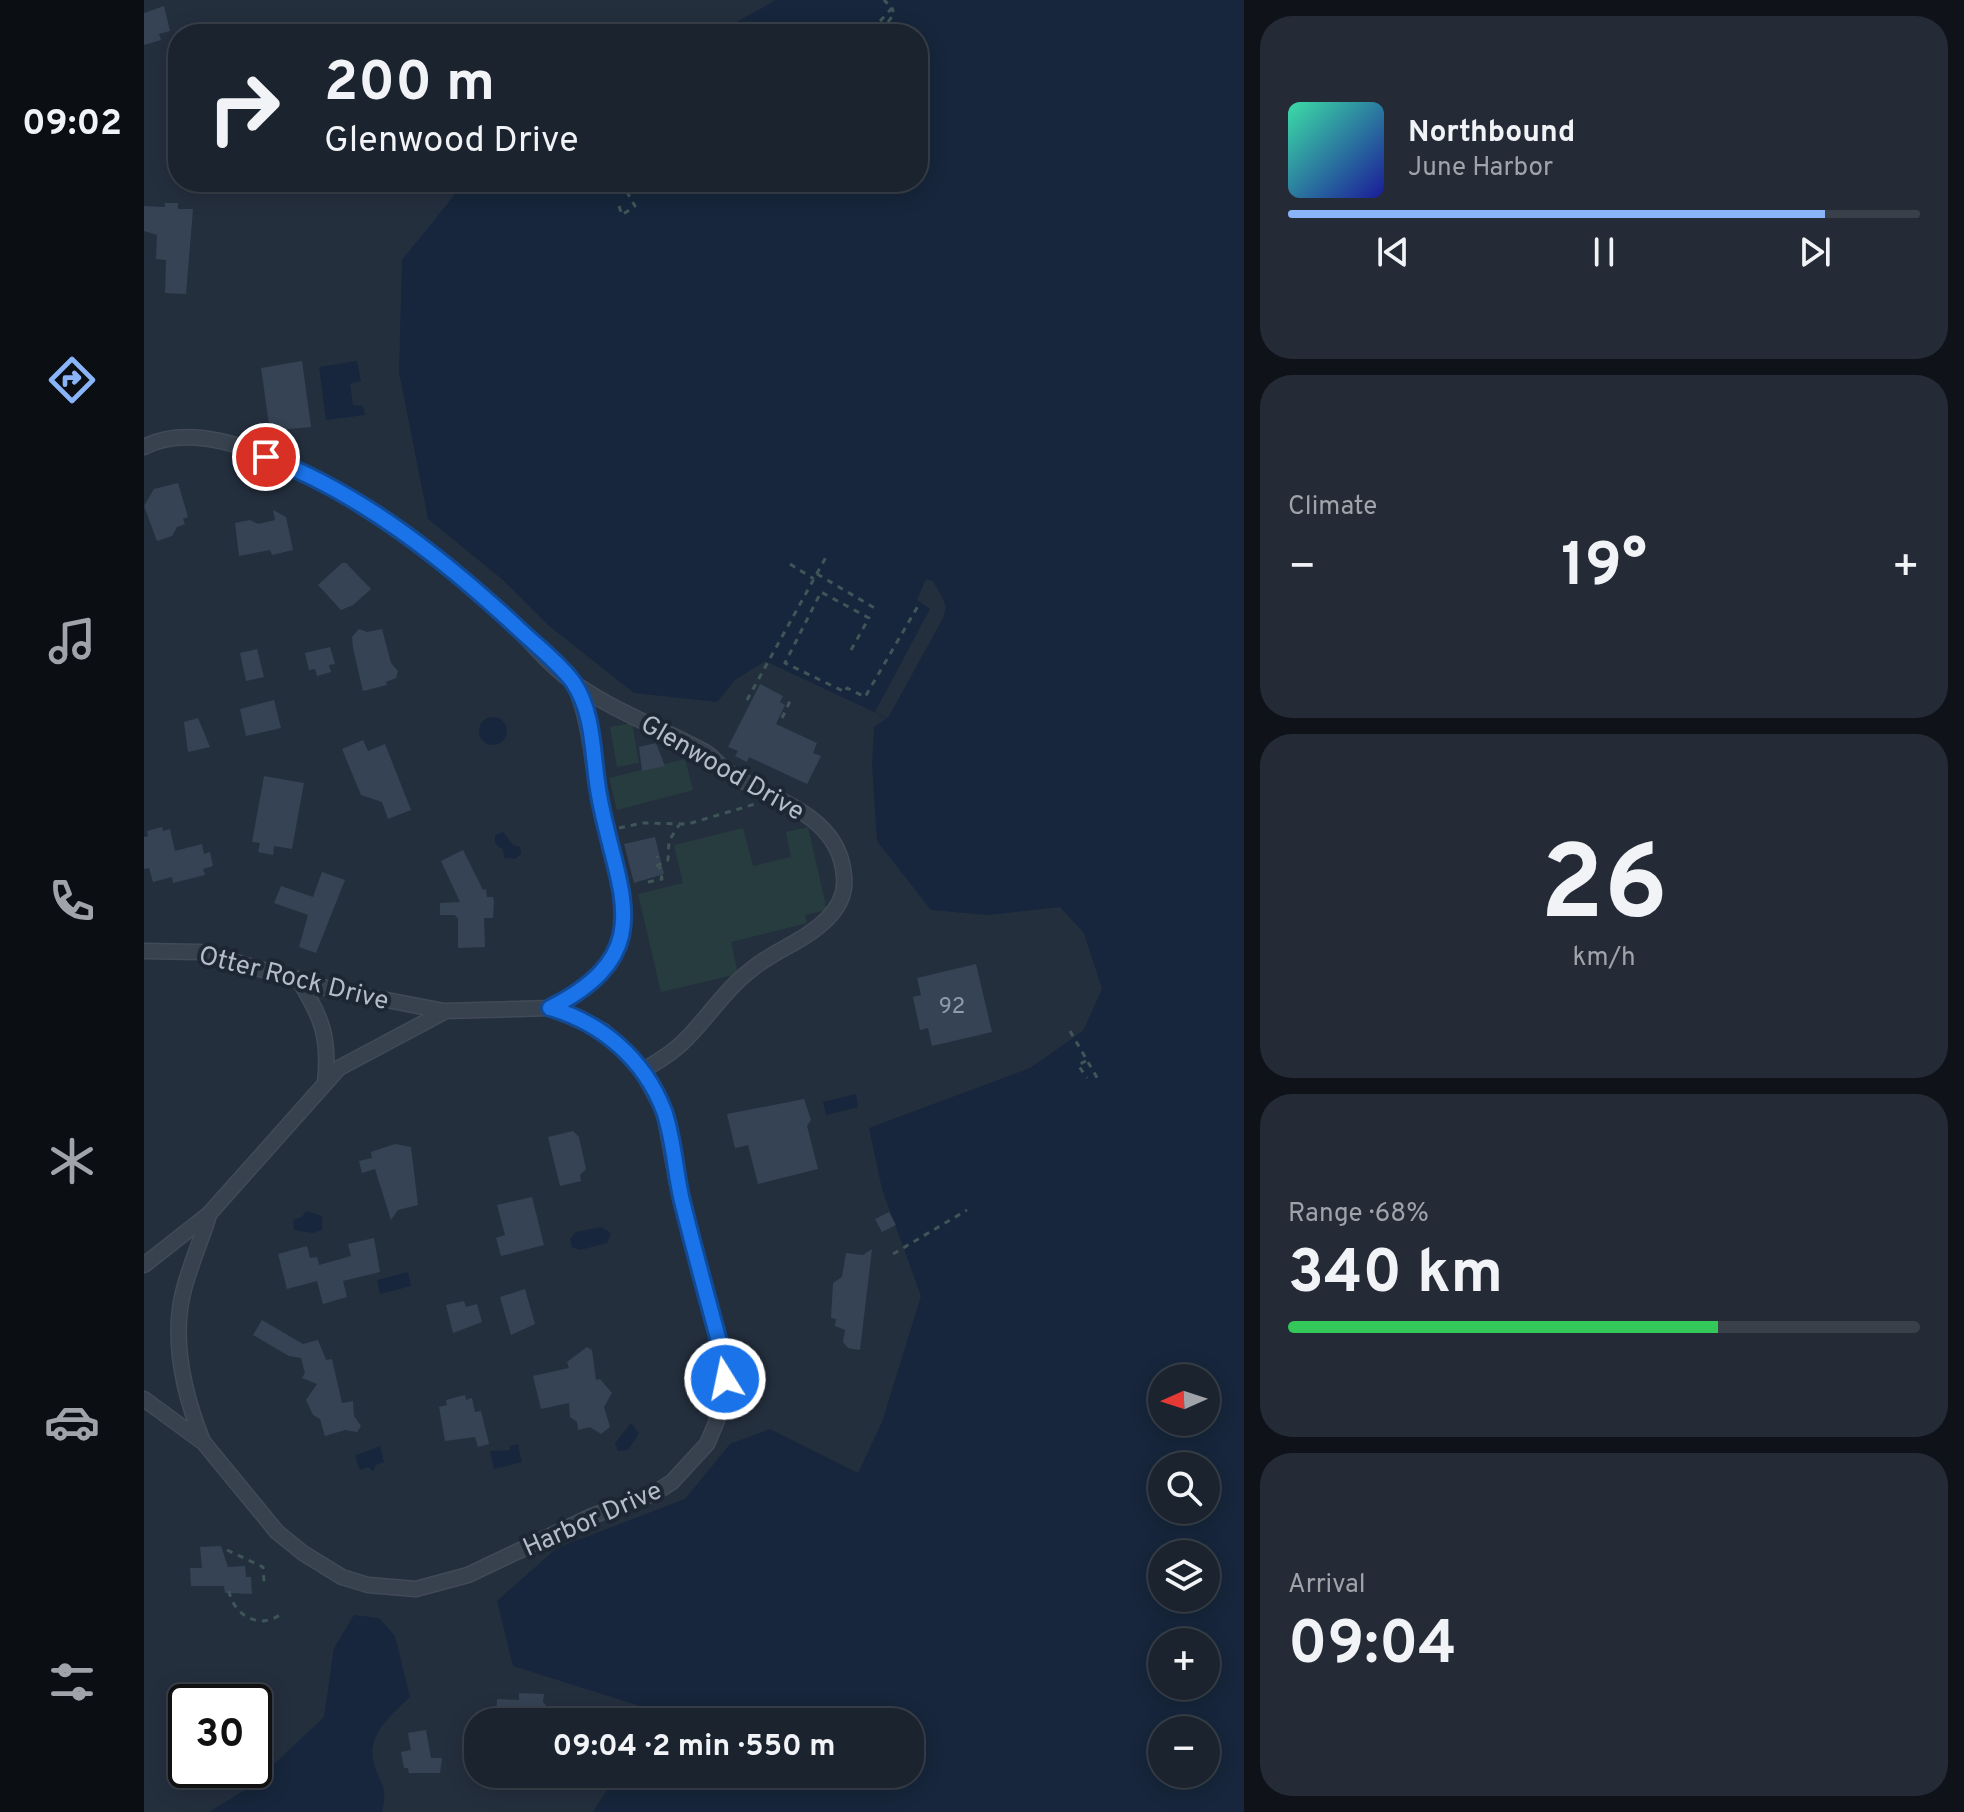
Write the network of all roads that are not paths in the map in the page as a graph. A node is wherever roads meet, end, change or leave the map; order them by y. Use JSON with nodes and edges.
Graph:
{"nodes":[{"id":1,"x":144,"y":447,"type":"edge"},
{"id":2,"x":573,"y":682,"type":"junction"},
{"id":3,"x":144,"y":951,"type":"edge"},
{"id":4,"x":298,"y":979,"type":"junction"},
{"id":5,"x":550,"y":1008,"type":"junction"},
{"id":6,"x":444,"y":1011,"type":"junction"},
{"id":7,"x":642,"y":1071,"type":"junction"},
{"id":8,"x":325,"y":1083,"type":"junction"},
{"id":9,"x":209,"y":1214,"type":"junction"},
{"id":10,"x":144,"y":1265,"type":"edge"},
{"id":11,"x":144,"y":1399,"type":"edge"},
{"id":12,"x":204,"y":1443,"type":"junction"}],
"edges":[{"from":1,"to":2,"type":"street","name":"Glenwood Drive"},
{"from":2,"to":5,"type":"street","name":"Glenwood Drive"},
{"from":2,"to":7,"type":"street","name":"Glenwood Drive"},
{"from":3,"to":4,"type":"street","name":"Otter Rock Drive"},
{"from":4,"to":6,"type":"street","name":"Otter Rock Drive"},
{"from":4,"to":8,"type":"street"},
{"from":5,"to":6,"type":"street","name":"Harbor Drive"},
{"from":5,"to":7,"type":"street","name":"Harbor Drive"},
{"from":6,"to":8,"type":"street"},
{"from":7,"to":12,"type":"street","name":"Harbor Drive"},
{"from":8,"to":9,"type":"street"},
{"from":9,"to":10,"type":"street"},
{"from":9,"to":12,"type":"street","name":"Harbor Drive"},
{"from":11,"to":12,"type":"street","name":"Harbor Drive"}]}
